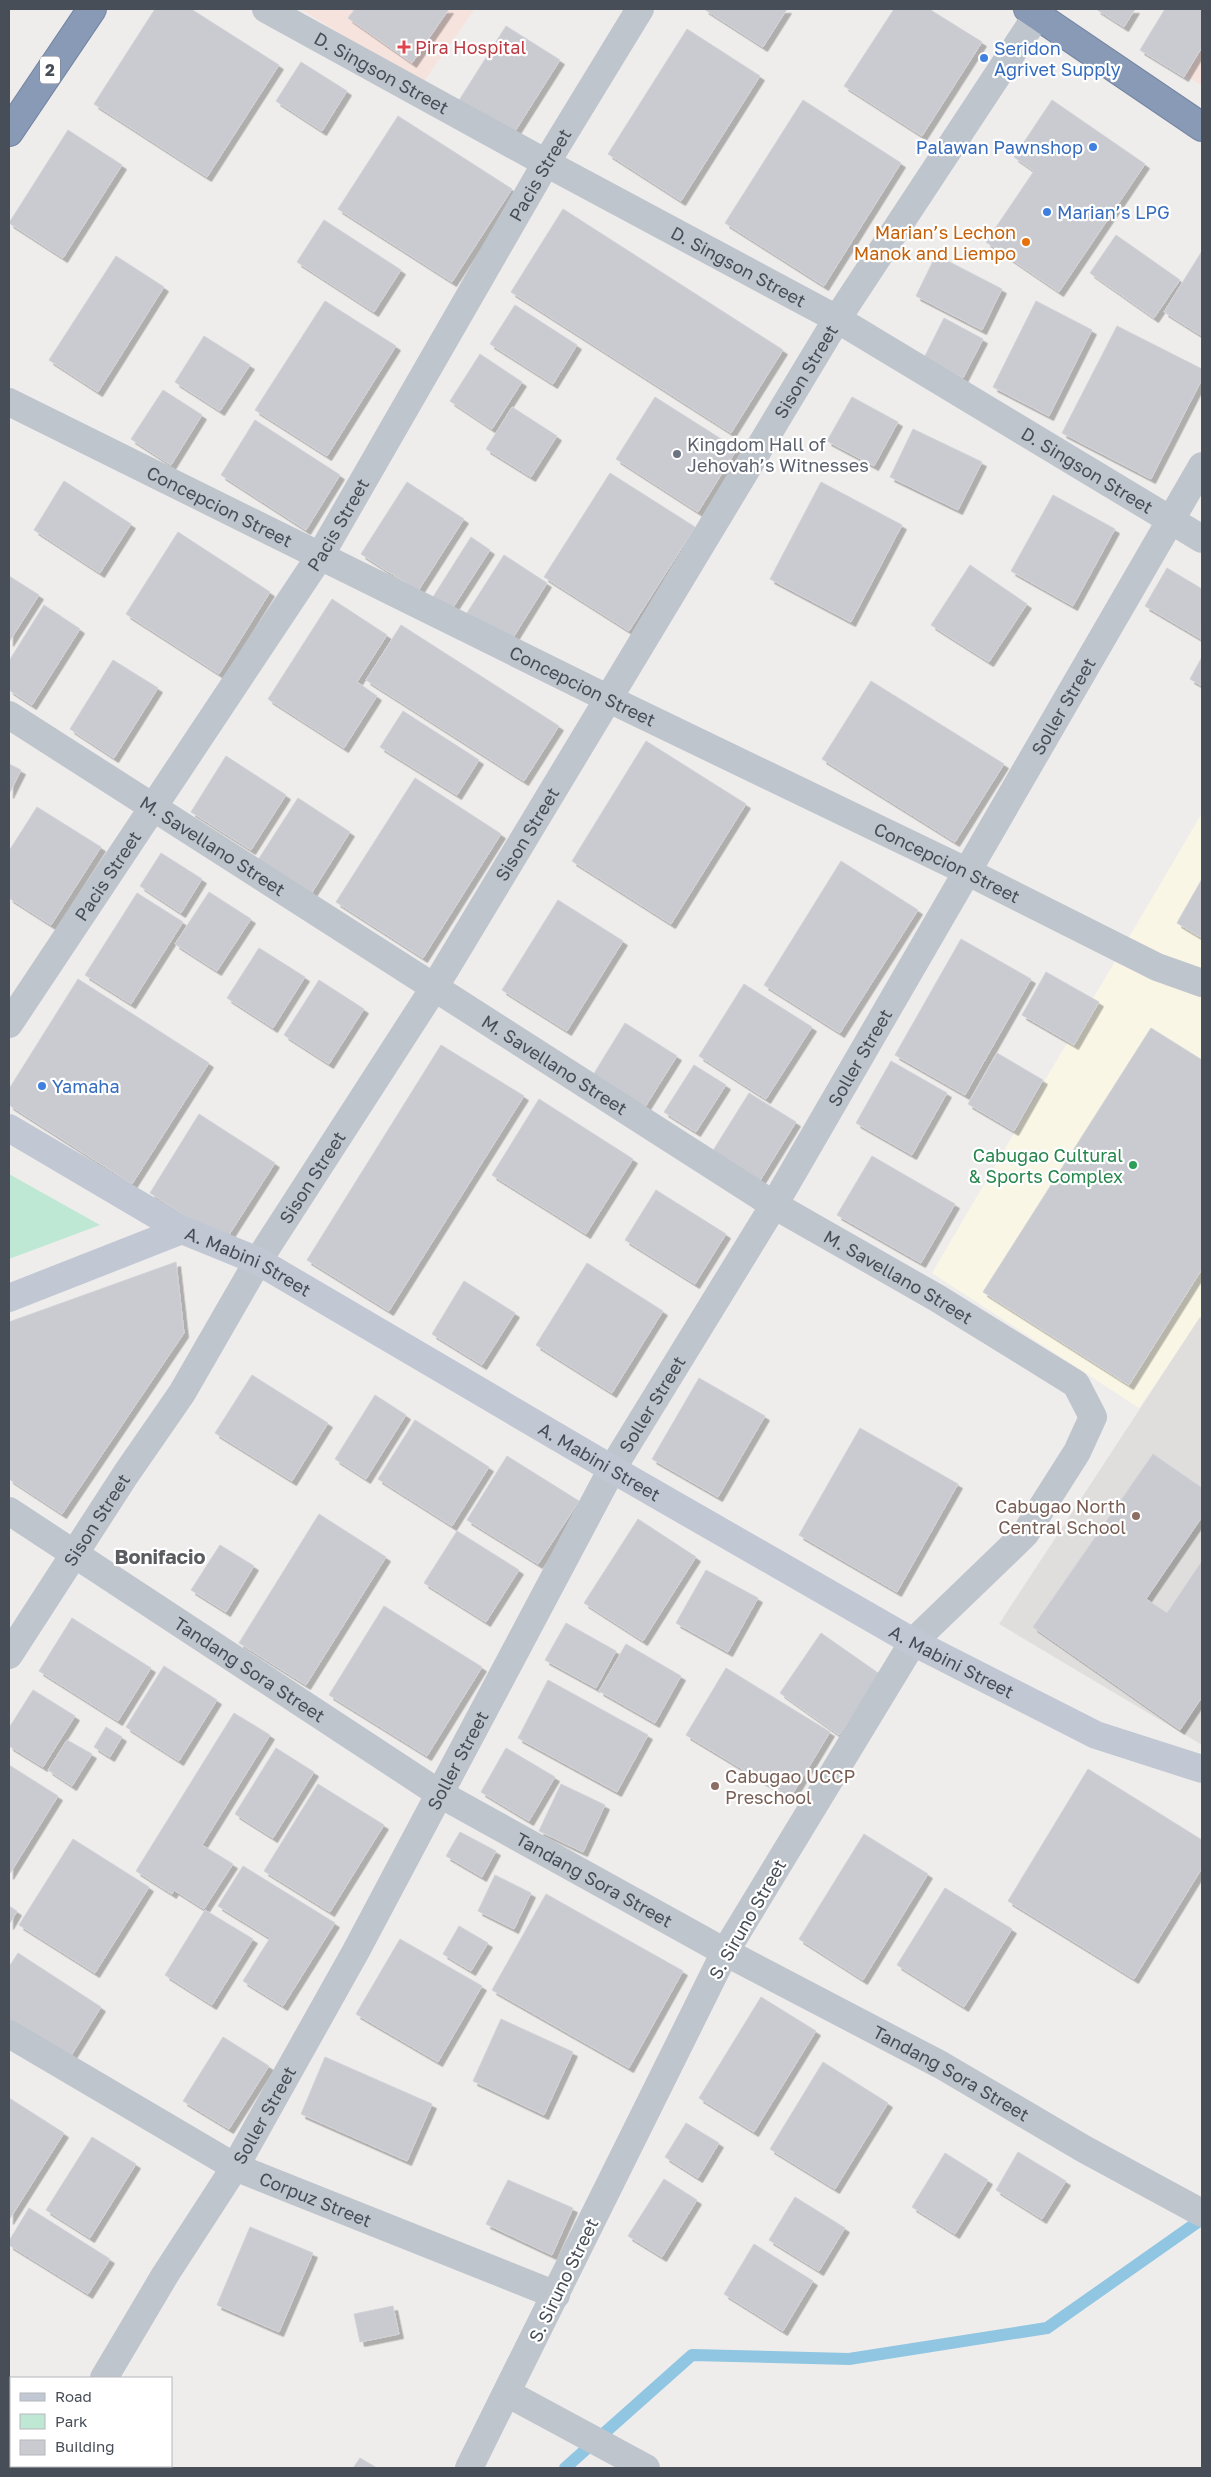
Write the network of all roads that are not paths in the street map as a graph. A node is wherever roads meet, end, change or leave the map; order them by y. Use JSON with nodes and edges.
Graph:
{"nodes":[{"id":1,"x":92,"y":9,"type":"edge"},
{"id":2,"x":266,"y":9,"type":"edge"},
{"id":3,"x":640,"y":9,"type":"edge"},
{"id":4,"x":1036,"y":11,"type":"edge"},
{"id":5,"x":1202,"y":127,"type":"edge"},
{"id":6,"x":9,"y":132,"type":"edge"},
{"id":7,"x":546,"y":163,"type":"junction"},
{"id":8,"x":837,"y":319,"type":"junction"},
{"id":9,"x":9,"y":402,"type":"edge"},
{"id":10,"x":1202,"y":466,"type":"edge"},
{"id":11,"x":1170,"y":520,"type":"junction"},
{"id":12,"x":1202,"y":539,"type":"edge"},
{"id":13,"x":320,"y":556,"type":"junction"},
{"id":14,"x":609,"y":699,"type":"junction"},
{"id":15,"x":9,"y":715,"type":"edge"},
{"id":16,"x":152,"y":806,"type":"junction"},
{"id":17,"x":966,"y":871,"type":"junction"},
{"id":18,"x":1202,"y":983,"type":"edge"},
{"id":19,"x":434,"y":988,"type":"junction"},
{"id":20,"x":9,"y":1024,"type":"edge"},
{"id":21,"x":9,"y":1128,"type":"edge"},
{"id":22,"x":774,"y":1205,"type":"junction"},
{"id":23,"x":182,"y":1230,"type":"junction"},
{"id":24,"x":258,"y":1261,"type":"junction"},
{"id":25,"x":9,"y":1298,"type":"edge"},
{"id":26,"x":1093,"y":1416,"type":"joint"},
{"id":27,"x":612,"y":1469,"type":"junction"},
{"id":28,"x":9,"y":1511,"type":"edge"},
{"id":29,"x":74,"y":1554,"type":"junction"},
{"id":30,"x":913,"y":1642,"type":"junction"},
{"id":31,"x":9,"y":1655,"type":"edge"},
{"id":32,"x":1202,"y":1769,"type":"edge"},
{"id":33,"x":440,"y":1794,"type":"junction"},
{"id":34,"x":725,"y":1952,"type":"junction"},
{"id":35,"x":9,"y":2034,"type":"edge"},
{"id":36,"x":235,"y":2167,"type":"junction"},
{"id":37,"x":1202,"y":2213,"type":"edge"},
{"id":38,"x":556,"y":2295,"type":"junction"},
{"id":39,"x":105,"y":2377,"type":"edge"},
{"id":40,"x":507,"y":2393,"type":"junction"},
{"id":41,"x":469,"y":2468,"type":"edge"},
{"id":42,"x":646,"y":2468,"type":"edge"}],
"edges":[{"from":1,"to":6,"type":"highway","number":"2"},
{"from":2,"to":7,"type":"street","name":"D. Singson Street"},
{"from":3,"to":7,"type":"street","name":"Pacis Street"},
{"from":4,"to":5,"type":"highway"},
{"from":4,"to":8,"type":"street","name":"Sison Street"},
{"from":7,"to":8,"type":"street","name":"D. Singson Street"},
{"from":7,"to":13,"type":"street","name":"Pacis Street"},
{"from":8,"to":11,"type":"street","name":"D. Singson Street"},
{"from":8,"to":14,"type":"street","name":"Sison Street"},
{"from":9,"to":13,"type":"street","name":"Concepcion Street"},
{"from":10,"to":11,"type":"street","name":"Soller Street"},
{"from":11,"to":12,"type":"street","name":"D. Singson Street"},
{"from":11,"to":17,"type":"street","name":"Soller Street"},
{"from":13,"to":14,"type":"street","name":"Concepcion Street"},
{"from":13,"to":16,"type":"street","name":"Pacis Street"},
{"from":14,"to":17,"type":"street","name":"Concepcion Street"},
{"from":14,"to":19,"type":"street","name":"Sison Street"},
{"from":15,"to":16,"type":"street","name":"M. Savellano Street"},
{"from":16,"to":19,"type":"street","name":"M. Savellano Street"},
{"from":16,"to":20,"type":"street","name":"Pacis Street"},
{"from":17,"to":18,"type":"street","name":"Concepcion Street"},
{"from":17,"to":22,"type":"street","name":"Soller Street"},
{"from":19,"to":22,"type":"street","name":"M. Savellano Street"},
{"from":19,"to":24,"type":"street","name":"Sison Street"},
{"from":21,"to":23,"type":"street","name":"A. Mabini Street"},
{"from":22,"to":26,"type":"street","name":"M. Savellano Street"},
{"from":22,"to":27,"type":"street","name":"Soller Street"},
{"from":23,"to":24,"type":"street","name":"A. Mabini Street"},
{"from":23,"to":25,"type":"street"},
{"from":24,"to":27,"type":"street","name":"A. Mabini Street"},
{"from":24,"to":29,"type":"street","name":"Sison Street"},
{"from":26,"to":30,"type":"street","name":"S. Siruno Street"},
{"from":27,"to":30,"type":"street","name":"A. Mabini Street"},
{"from":27,"to":33,"type":"street","name":"Soller Street"},
{"from":28,"to":29,"type":"street","name":"Tandang Sora Street"},
{"from":29,"to":31,"type":"street","name":"Sison Street"},
{"from":29,"to":33,"type":"street","name":"Tandang Sora Street"},
{"from":30,"to":32,"type":"street","name":"A. Mabini Street"},
{"from":30,"to":34,"type":"street","name":"S. Siruno Street"},
{"from":33,"to":34,"type":"street","name":"Tandang Sora Street"},
{"from":33,"to":36,"type":"street","name":"Soller Street"},
{"from":34,"to":37,"type":"street","name":"Tandang Sora Street"},
{"from":34,"to":38,"type":"street","name":"S. Siruno Street"},
{"from":35,"to":36,"type":"street","name":"Corpuz Street"},
{"from":36,"to":38,"type":"street","name":"Corpuz Street"},
{"from":36,"to":39,"type":"street","name":"Soller Street"},
{"from":38,"to":40,"type":"street","name":"S. Siruno Street"},
{"from":40,"to":41,"type":"street","name":"S. Siruno Street"},
{"from":40,"to":42,"type":"street"}]}
